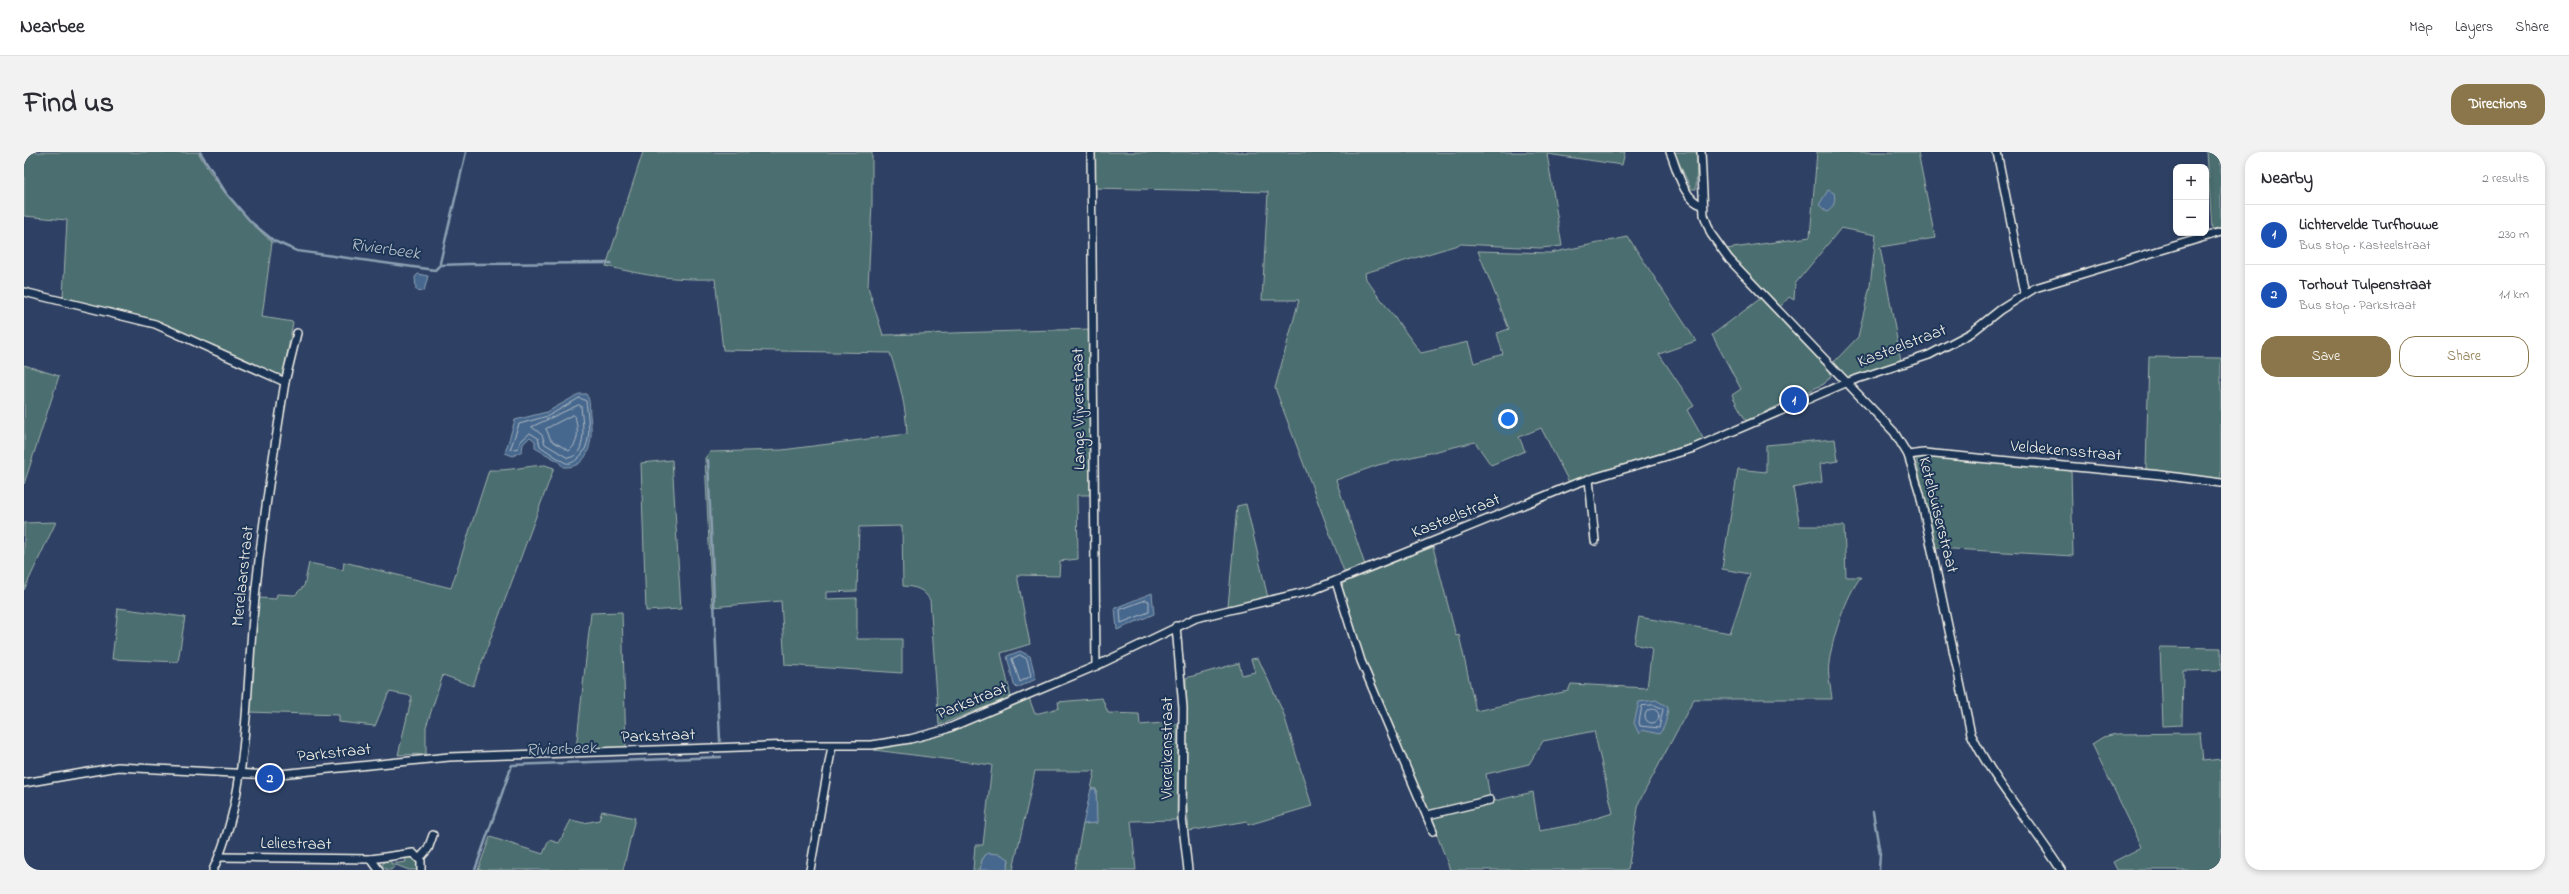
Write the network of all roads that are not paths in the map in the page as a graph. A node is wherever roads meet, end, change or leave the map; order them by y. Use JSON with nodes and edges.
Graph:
{"nodes":[{"id":1,"x":1091,"y":152,"type":"edge"},
{"id":2,"x":1670,"y":152,"type":"edge"},
{"id":3,"x":1701,"y":152,"type":"edge"},
{"id":4,"x":1996,"y":152,"type":"edge"},
{"id":5,"x":1702,"y":205,"type":"junction"},
{"id":6,"x":2221,"y":232,"type":"edge"},
{"id":7,"x":24,"y":292,"type":"edge"},
{"id":8,"x":2025,"y":293,"type":"junction"},
{"id":9,"x":297,"y":333,"type":"dead end"},
{"id":10,"x":285,"y":382,"type":"junction"},
{"id":11,"x":1848,"y":382,"type":"junction"},
{"id":12,"x":1908,"y":455,"type":"junction"},
{"id":13,"x":1589,"y":479,"type":"junction"},
{"id":14,"x":2221,"y":483,"type":"edge"},
{"id":15,"x":1595,"y":541,"type":"dead end"},
{"id":16,"x":1336,"y":582,"type":"junction"},
{"id":17,"x":1176,"y":626,"type":"junction"},
{"id":18,"x":1096,"y":666,"type":"junction"},
{"id":19,"x":832,"y":746,"type":"junction"},
{"id":20,"x":239,"y":774,"type":"junction"},
{"id":21,"x":24,"y":783,"type":"edge"},
{"id":22,"x":1490,"y":800,"type":"dead end"},
{"id":23,"x":1428,"y":815,"type":"junction"},
{"id":24,"x":1433,"y":831,"type":"dead end"},
{"id":25,"x":433,"y":835,"type":"dead end"},
{"id":26,"x":219,"y":857,"type":"junction"},
{"id":27,"x":420,"y":858,"type":"junction"},
{"id":28,"x":371,"y":859,"type":"junction"},
{"id":29,"x":213,"y":870,"type":"edge"},
{"id":30,"x":379,"y":870,"type":"edge"},
{"id":31,"x":421,"y":870,"type":"edge"},
{"id":32,"x":810,"y":870,"type":"edge"},
{"id":33,"x":1188,"y":870,"type":"edge"},
{"id":34,"x":2061,"y":870,"type":"edge"}],
"edges":[{"from":1,"to":18,"type":"street","name":"Lange Vijverstraat"},
{"from":2,"to":5,"type":"street"},
{"from":3,"to":5,"type":"street","name":"Ketelbuiserstraat"},
{"from":4,"to":8,"type":"street"},
{"from":5,"to":11,"type":"street","name":"Ketelbuiserstraat"},
{"from":6,"to":8,"type":"street","name":"Kasteelstraat"},
{"from":7,"to":10,"type":"street"},
{"from":8,"to":11,"type":"street","name":"Kasteelstraat"},
{"from":9,"to":10,"type":"street","name":"Merelaarstraat"},
{"from":10,"to":20,"type":"street","name":"Merelaarstraat"},
{"from":11,"to":12,"type":"street","name":"Ketelbuiserstraat"},
{"from":11,"to":13,"type":"street","name":"Kasteelstraat"},
{"from":12,"to":14,"type":"street","name":"Veldekensstraat"},
{"from":12,"to":34,"type":"street","name":"Ketelbuiserstraat"},
{"from":13,"to":15,"type":"street"},
{"from":13,"to":16,"type":"street","name":"Kasteelstraat"},
{"from":16,"to":17,"type":"street","name":"Kasteelstraat"},
{"from":16,"to":23,"type":"street"},
{"from":17,"to":18,"type":"street","name":"Parkstraat"},
{"from":17,"to":33,"type":"street","name":"Viereikenstraat"},
{"from":18,"to":19,"type":"street","name":"Parkstraat"},
{"from":19,"to":20,"type":"street","name":"Parkstraat"},
{"from":19,"to":32,"type":"street"},
{"from":20,"to":21,"type":"street","name":"Parkstraat"},
{"from":20,"to":26,"type":"street","name":"Merelaarstraat"},
{"from":22,"to":23,"type":"street"},
{"from":23,"to":24,"type":"street"},
{"from":25,"to":27,"type":"street"},
{"from":26,"to":28,"type":"street","name":"Leliestraat"},
{"from":26,"to":29,"type":"street","name":"Merelaarstraat"},
{"from":27,"to":28,"type":"street","name":"Leliestraat"},
{"from":27,"to":31,"type":"street"},
{"from":28,"to":30,"type":"street"}]}
